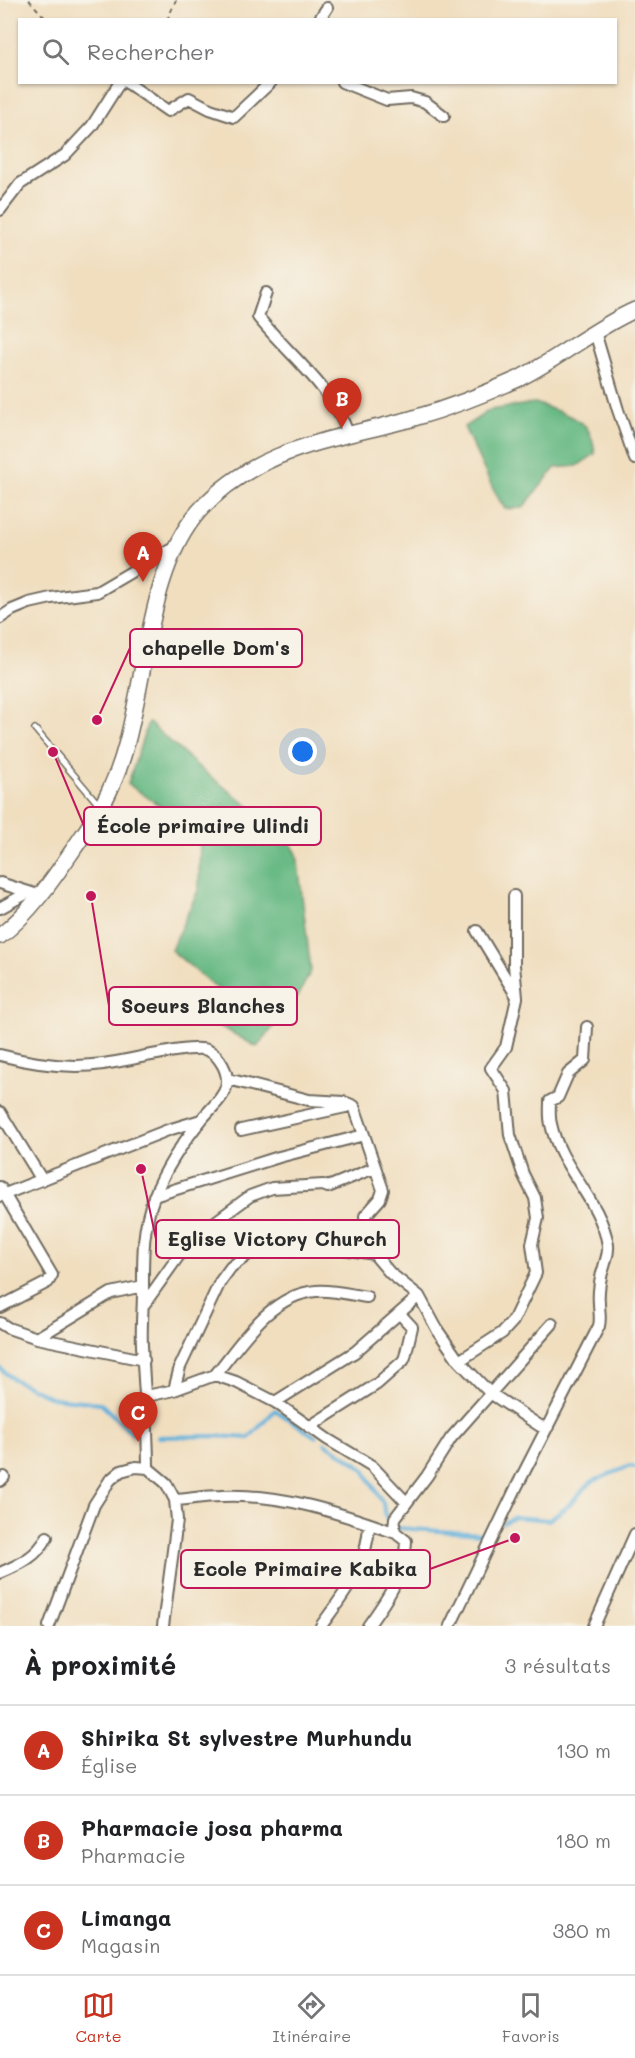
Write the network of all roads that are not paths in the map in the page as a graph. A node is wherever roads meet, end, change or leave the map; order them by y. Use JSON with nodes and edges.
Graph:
{"nodes":[{"id":1,"x":327,"y":8,"type":"dead end"},
{"id":2,"x":320,"y":18,"type":"edge"},
{"id":3,"x":119,"y":84,"type":"edge"},
{"id":4,"x":129,"y":84,"type":"edge"},
{"id":5,"x":269,"y":84,"type":"edge"},
{"id":6,"x":347,"y":84,"type":"edge"},
{"id":7,"x":444,"y":116,"type":"dead end"},
{"id":8,"x":0,"y":210,"type":"edge"},
{"id":9,"x":266,"y":293,"type":"dead end"},
{"id":10,"x":635,"y":310,"type":"edge"},
{"id":11,"x":595,"y":332,"type":"junction"},
{"id":12,"x":348,"y":433,"type":"junction"},
{"id":13,"x":635,"y":459,"type":"edge"},
{"id":14,"x":177,"y":545,"type":"junction"},
{"id":15,"x":0,"y":618,"type":"edge"},
{"id":16,"x":35,"y":729,"type":"dead end"},
{"id":17,"x":101,"y":806,"type":"junction"},
{"id":18,"x":0,"y":883,"type":"edge"},
{"id":19,"x":35,"y":894,"type":"junction"},
{"id":20,"x":514,"y":897,"type":"dead end"},
{"id":21,"x":0,"y":908,"type":"edge"},
{"id":22,"x":477,"y":931,"type":"dead end"},
{"id":23,"x":0,"y":936,"type":"edge"},
{"id":24,"x":518,"y":998,"type":"junction"},
{"id":25,"x":587,"y":1028,"type":"dead end"},
{"id":26,"x":0,"y":1055,"type":"edge"},
{"id":27,"x":228,"y":1079,"type":"junction"},
{"id":28,"x":354,"y":1106,"type":"junction"},
{"id":29,"x":0,"y":1112,"type":"edge"},
{"id":30,"x":201,"y":1120,"type":"junction"},
{"id":31,"x":241,"y":1130,"type":"dead end"},
{"id":32,"x":364,"y":1135,"type":"junction"},
{"id":33,"x":374,"y":1168,"type":"junction"},
{"id":34,"x":42,"y":1180,"type":"junction"},
{"id":35,"x":2,"y":1192,"type":"edge"},
{"id":36,"x":154,"y":1196,"type":"junction"},
{"id":37,"x":374,"y":1254,"type":"junction"},
{"id":38,"x":143,"y":1286,"type":"junction"},
{"id":39,"x":419,"y":1296,"type":"junction"},
{"id":40,"x":367,"y":1297,"type":"dead end"},
{"id":41,"x":143,"y":1306,"type":"junction"},
{"id":42,"x":0,"y":1307,"type":"edge"},
{"id":43,"x":400,"y":1314,"type":"junction"},
{"id":44,"x":0,"y":1323,"type":"edge"},
{"id":45,"x":552,"y":1323,"type":"dead end"},
{"id":46,"x":37,"y":1338,"type":"junction"},
{"id":47,"x":144,"y":1360,"type":"junction"},
{"id":48,"x":459,"y":1361,"type":"junction"},
{"id":49,"x":215,"y":1375,"type":"junction"},
{"id":50,"x":174,"y":1390,"type":"junction"},
{"id":51,"x":490,"y":1393,"type":"junction"},
{"id":52,"x":147,"y":1396,"type":"junction"},
{"id":53,"x":275,"y":1402,"type":"junction"},
{"id":54,"x":309,"y":1427,"type":"junction"},
{"id":55,"x":548,"y":1427,"type":"junction"},
{"id":56,"x":148,"y":1468,"type":"junction"},
{"id":57,"x":175,"y":1500,"type":"junction"},
{"id":58,"x":406,"y":1502,"type":"junction"},
{"id":59,"x":369,"y":1524,"type":"junction"},
{"id":60,"x":395,"y":1527,"type":"junction"},
{"id":61,"x":635,"y":1534,"type":"edge"},
{"id":62,"x":47,"y":1537,"type":"dead end"},
{"id":63,"x":0,"y":1573,"type":"edge"},
{"id":64,"x":49,"y":1626,"type":"edge"},
{"id":65,"x":163,"y":1626,"type":"edge"},
{"id":66,"x":321,"y":1626,"type":"edge"},
{"id":67,"x":368,"y":1626,"type":"edge"},
{"id":68,"x":450,"y":1626,"type":"edge"},
{"id":69,"x":594,"y":1626,"type":"edge"}],
"edges":[{"from":1,"to":2,"type":"street"},
{"from":3,"to":8,"type":"street"},
{"from":4,"to":5,"type":"street"},
{"from":6,"to":7,"type":"street"},
{"from":9,"to":12,"type":"street"},
{"from":10,"to":11,"type":"street"},
{"from":11,"to":12,"type":"street"},
{"from":11,"to":13,"type":"street"},
{"from":12,"to":14,"type":"street"},
{"from":14,"to":15,"type":"street"},
{"from":14,"to":17,"type":"street"},
{"from":16,"to":17,"type":"lane"},
{"from":17,"to":19,"type":"street"},
{"from":18,"to":19,"type":"street"},
{"from":19,"to":21,"type":"street"},
{"from":19,"to":23,"type":"street"},
{"from":20,"to":24,"type":"street"},
{"from":22,"to":24,"type":"street"},
{"from":24,"to":48,"type":"street"},
{"from":25,"to":55,"type":"street"},
{"from":26,"to":27,"type":"street"},
{"from":27,"to":28,"type":"street"},
{"from":27,"to":30,"type":"street"},
{"from":28,"to":31,"type":"street"},
{"from":28,"to":32,"type":"street"},
{"from":29,"to":34,"type":"street"},
{"from":30,"to":34,"type":"street"},
{"from":30,"to":36,"type":"street"},
{"from":32,"to":33,"type":"street"},
{"from":32,"to":36,"type":"street"},
{"from":33,"to":37,"type":"street"},
{"from":33,"to":41,"type":"street"},
{"from":34,"to":35,"type":"street"},
{"from":35,"to":42,"type":"street"},
{"from":36,"to":38,"type":"street"},
{"from":37,"to":39,"type":"street"},
{"from":37,"to":50,"type":"street"},
{"from":38,"to":41,"type":"street"},
{"from":38,"to":46,"type":"street"},
{"from":39,"to":43,"type":"street"},
{"from":39,"to":48,"type":"street"},
{"from":40,"to":49,"type":"street"},
{"from":41,"to":47,"type":"street"},
{"from":43,"to":53,"type":"street"},
{"from":43,"to":54,"type":"street"},
{"from":44,"to":46,"type":"street"},
{"from":45,"to":51,"type":"street"},
{"from":46,"to":47,"type":"street"},
{"from":47,"to":52,"type":"street"},
{"from":48,"to":51,"type":"street"},
{"from":49,"to":50,"type":"street"},
{"from":49,"to":53,"type":"street"},
{"from":50,"to":52,"type":"street"},
{"from":51,"to":55,"type":"street"},
{"from":51,"to":58,"type":"street"},
{"from":52,"to":56,"type":"street"},
{"from":53,"to":54,"type":"street"},
{"from":54,"to":58,"type":"street"},
{"from":55,"to":68,"type":"street"},
{"from":56,"to":57,"type":"street"},
{"from":56,"to":64,"type":"street"},
{"from":57,"to":59,"type":"street"},
{"from":57,"to":65,"type":"street"},
{"from":58,"to":60,"type":"street"},
{"from":59,"to":60,"type":"street"},
{"from":59,"to":66,"type":"street"},
{"from":60,"to":67,"type":"street"},
{"from":61,"to":69,"type":"street"},
{"from":62,"to":63,"type":"street"}]}
